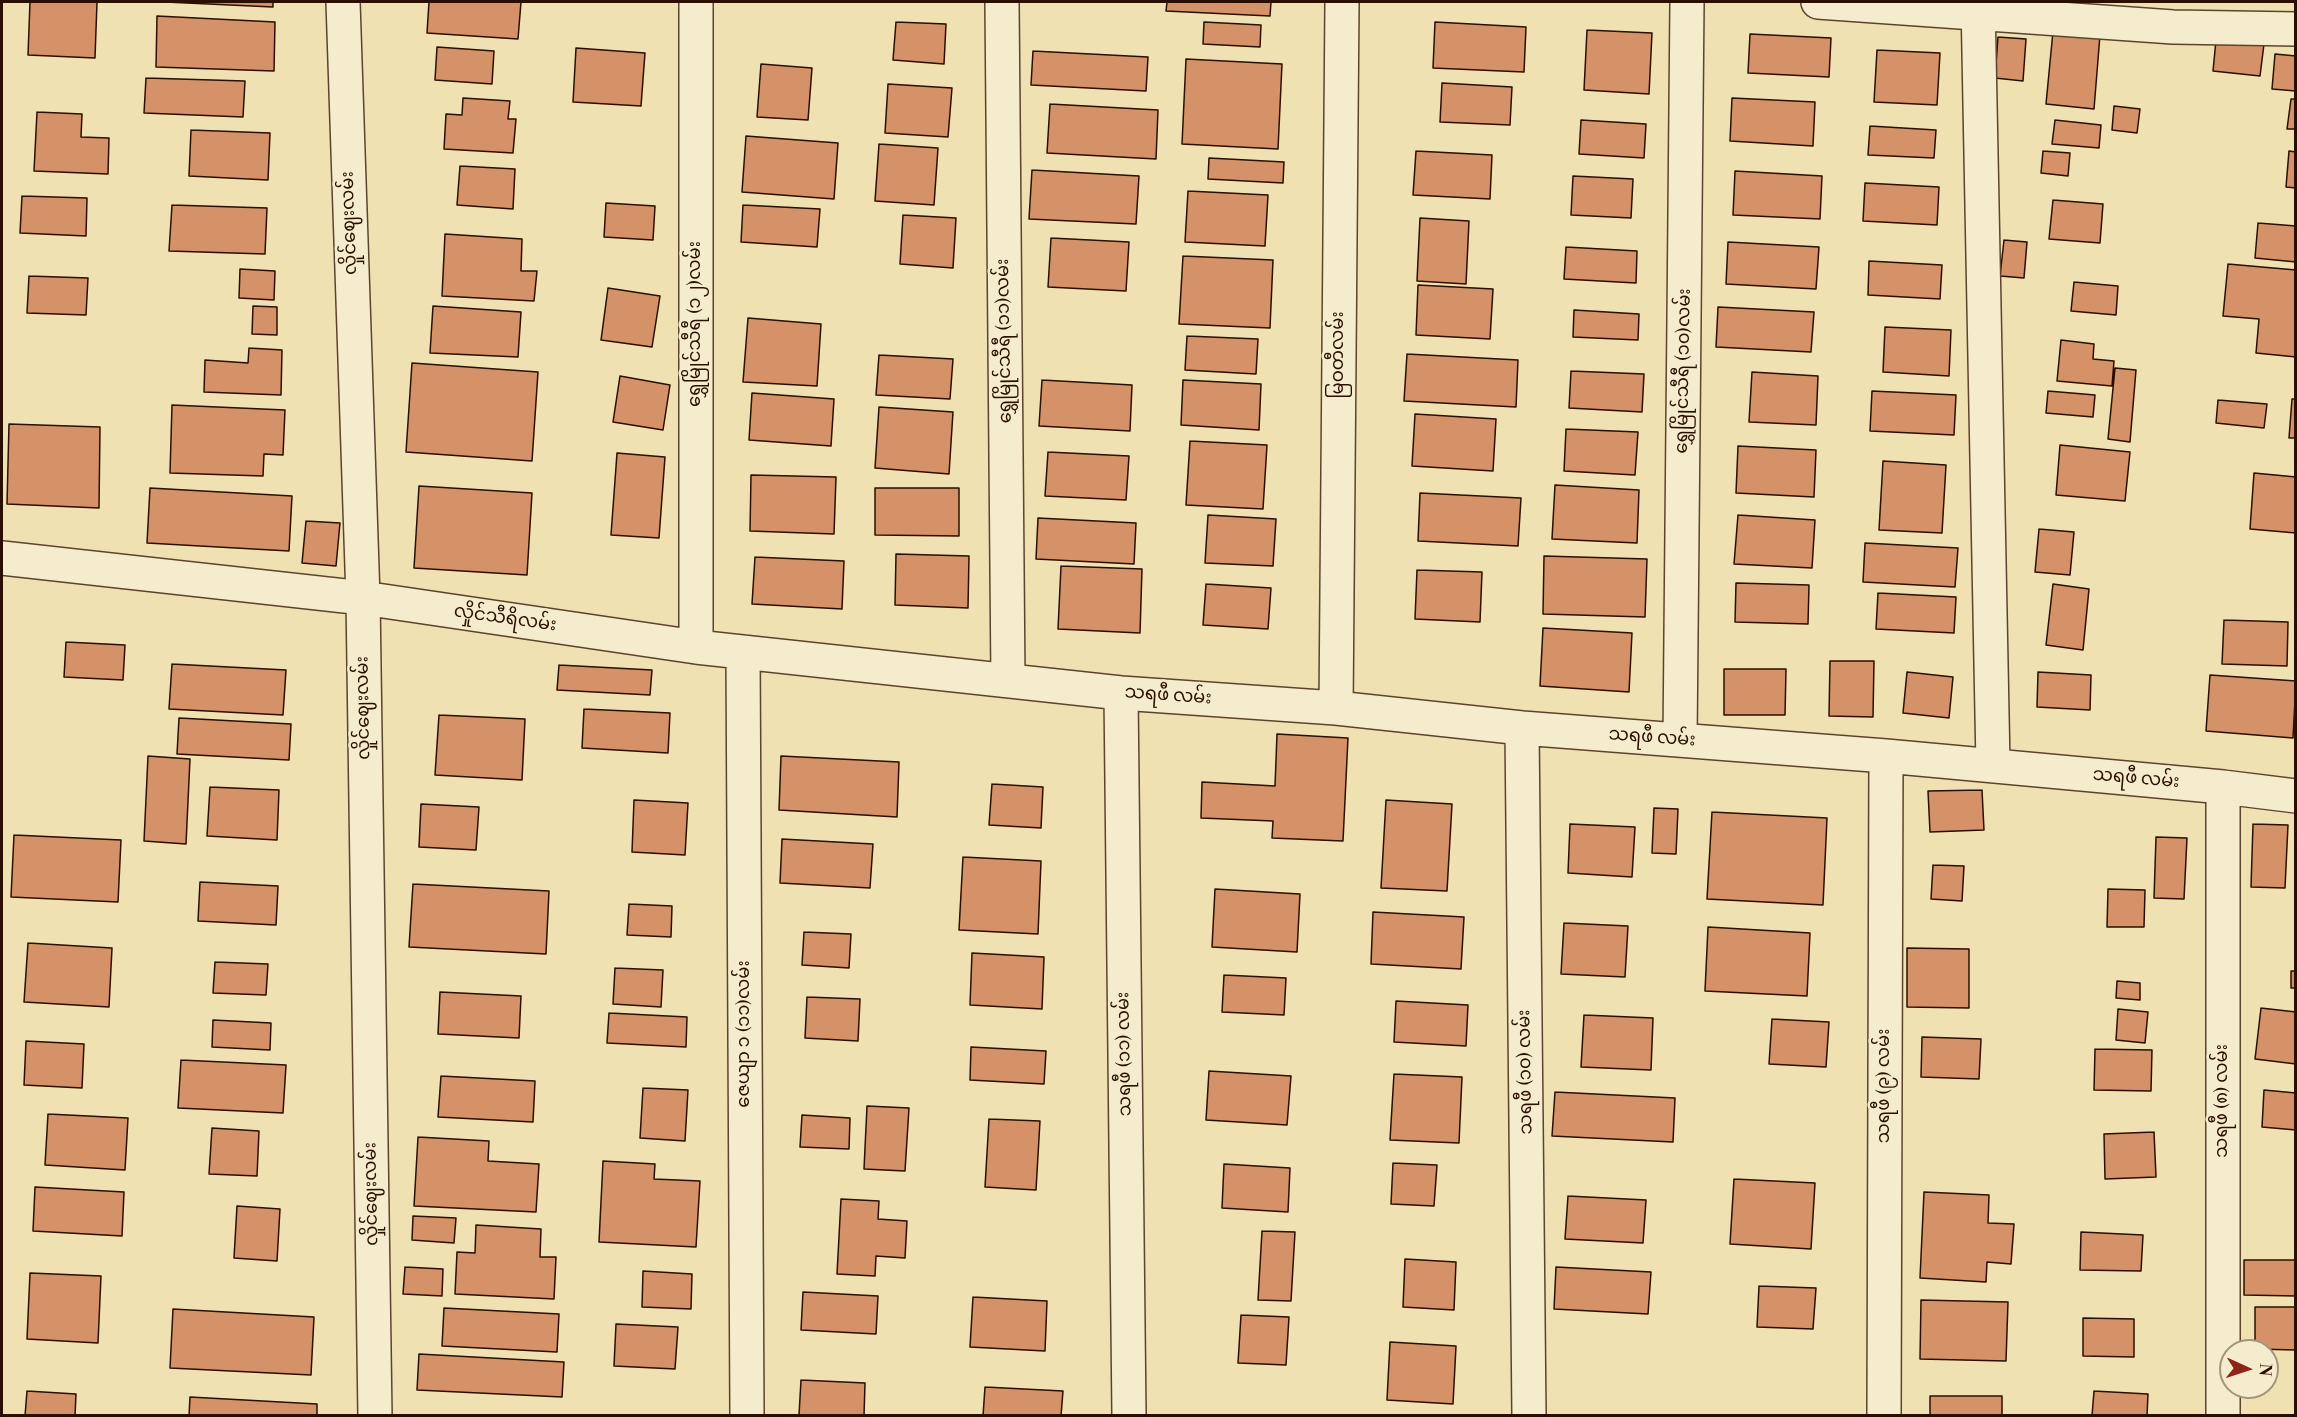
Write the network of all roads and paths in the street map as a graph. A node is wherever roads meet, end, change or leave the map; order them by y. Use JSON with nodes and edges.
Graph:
{"nodes":[{"id":1,"x":343,"y":2,"type":"edge"},
{"id":2,"x":696,"y":2,"type":"edge"},
{"id":3,"x":1002,"y":2,"type":"edge"},
{"id":4,"x":1342,"y":2,"type":"edge"},
{"id":5,"x":1687,"y":2,"type":"edge"},
{"id":6,"x":1818,"y":2,"type":"edge"},
{"id":7,"x":1978,"y":7,"type":"edge"},
{"id":8,"x":2295,"y":29,"type":"edge"},
{"id":9,"x":2,"y":558,"type":"edge"},
{"id":10,"x":363,"y":598,"type":"junction"},
{"id":11,"x":696,"y":647,"type":"junction"},
{"id":12,"x":743,"y":652,"type":"junction"},
{"id":13,"x":1008,"y":680,"type":"junction"},
{"id":14,"x":1121,"y":693,"type":"junction"},
{"id":15,"x":1336,"y":708,"type":"junction"},
{"id":16,"x":1522,"y":728,"type":"junction"},
{"id":17,"x":1680,"y":740,"type":"junction"},
{"id":18,"x":1886,"y":756,"type":"junction"},
{"id":19,"x":1993,"y":765,"type":"junction"},
{"id":20,"x":2223,"y":787,"type":"junction"},
{"id":21,"x":2295,"y":796,"type":"edge"},
{"id":22,"x":375,"y":1416,"type":"edge"},
{"id":23,"x":747,"y":1416,"type":"edge"},
{"id":24,"x":1129,"y":1416,"type":"edge"},
{"id":25,"x":1529,"y":1416,"type":"edge"},
{"id":26,"x":1884,"y":1416,"type":"edge"},
{"id":27,"x":2223,"y":1416,"type":"edge"}],
"edges":[{"from":1,"to":10,"type":"street","name":"လှိုင်ဈေးလမ်း"},
{"from":2,"to":11,"type":"street","name":"ရွှေမြိုင်သီရီ (၁၂)လမ်း"},
{"from":3,"to":13,"type":"street","name":"ရွှေမြိုင်သီရီ (၁၁)လမ်း"},
{"from":4,"to":15,"type":"street","name":"မြဝတီလမ်း"},
{"from":5,"to":17,"type":"street","name":"ရွှေမြိုင်သီရီ (၁၀)လမ်း"},
{"from":6,"to":7,"type":"street"},
{"from":7,"to":8,"type":"street"},
{"from":7,"to":19,"type":"street"},
{"from":9,"to":10,"type":"street","name":"လှိုင်သီရိလမ်း"},
{"from":10,"to":11,"type":"street","name":"လှိုင်သီရိလမ်း"},
{"from":10,"to":22,"type":"street","name":"လှိုင်ဈေးလမ်း"},
{"from":11,"to":12,"type":"street","name":"လှိုင်သီရိလမ်း"},
{"from":12,"to":13,"type":"street","name":"လှိုင်သီရိလမ်း"},
{"from":12,"to":23,"type":"street","name":"ဇေယျာ ၁ (၁၁)လမ်း"},
{"from":13,"to":14,"type":"street","name":"သရဖီ လမ်း"},
{"from":14,"to":15,"type":"street","name":"သရဖီ လမ်း"},
{"from":14,"to":24,"type":"street","name":"သရဖီ (၁၁) လမ်း"},
{"from":15,"to":16,"type":"street","name":"သရဖီ လမ်း"},
{"from":16,"to":17,"type":"street","name":"သရဖီ လမ်း"},
{"from":16,"to":25,"type":"street","name":"သရဖီ (၁၀) လမ်း"},
{"from":17,"to":18,"type":"street","name":"သရဖီ လမ်း"},
{"from":18,"to":19,"type":"street","name":"သရဖီ လမ်း"},
{"from":18,"to":26,"type":"street","name":"သရဖီ (၉) လမ်း"},
{"from":19,"to":20,"type":"street","name":"သရဖီ လမ်း"},
{"from":20,"to":21,"type":"street","name":"သရဖီ လမ်း"},
{"from":20,"to":27,"type":"street","name":"သရဖီ (၈) လမ်း"}]}
